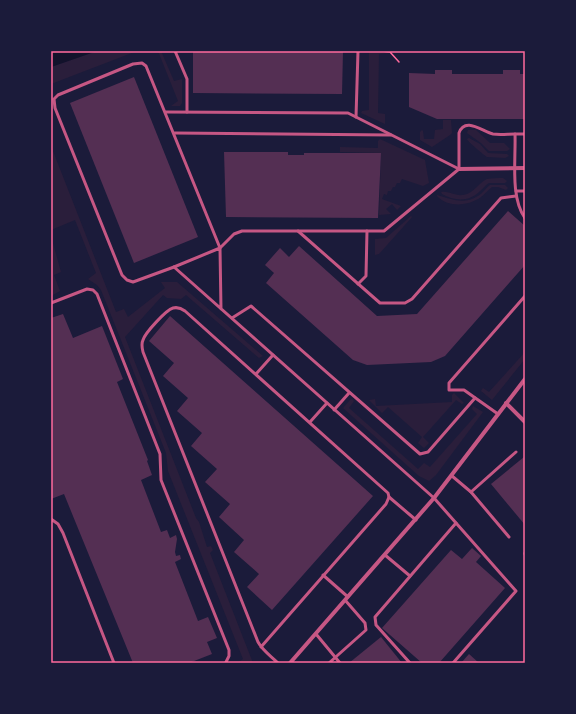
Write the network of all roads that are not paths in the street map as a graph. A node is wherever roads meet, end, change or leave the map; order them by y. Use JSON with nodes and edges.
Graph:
{"nodes":[{"id":1,"x":175,"y":51,"type":"edge"},
{"id":2,"x":358,"y":51,"type":"edge"},
{"id":3,"x":166,"y":112,"type":"junction"},
{"id":4,"x":187,"y":112,"type":"junction"},
{"id":5,"x":356,"y":117,"type":"junction"},
{"id":6,"x":175,"y":134,"type":"junction"},
{"id":7,"x":516,"y":134,"type":"junction"},
{"id":8,"x":525,"y":134,"type":"edge"},
{"id":9,"x":392,"y":135,"type":"junction"},
{"id":10,"x":516,"y":168,"type":"junction"},
{"id":11,"x":525,"y":168,"type":"edge"},
{"id":12,"x":458,"y":169,"type":"junction"},
{"id":13,"x":516,"y":191,"type":"junction"},
{"id":14,"x":525,"y":191,"type":"edge"},
{"id":15,"x":516,"y":196,"type":"junction"},
{"id":16,"x":525,"y":218,"type":"edge"},
{"id":17,"x":298,"y":231,"type":"junction"},
{"id":18,"x":366,"y":232,"type":"junction"},
{"id":19,"x":220,"y":248,"type":"junction"},
{"id":20,"x":174,"y":267,"type":"junction"},
{"id":21,"x":358,"y":284,"type":"junction"},
{"id":22,"x":525,"y":296,"type":"edge"},
{"id":23,"x":51,"y":303,"type":"edge"},
{"id":24,"x":221,"y":309,"type":"junction"},
{"id":25,"x":232,"y":318,"type":"junction"},
{"id":26,"x":273,"y":355,"type":"junction"},
{"id":27,"x":256,"y":374,"type":"junction"},
{"id":28,"x":525,"y":378,"type":"edge"},
{"id":29,"x":349,"y":393,"type":"junction"},
{"id":30,"x":475,"y":398,"type":"junction"},
{"id":31,"x":327,"y":402,"type":"junction"},
{"id":32,"x":506,"y":403,"type":"junction"},
{"id":33,"x":334,"y":410,"type":"junction"},
{"id":34,"x":498,"y":414,"type":"junction"},
{"id":35,"x":310,"y":422,"type":"junction"},
{"id":36,"x":525,"y":422,"type":"edge"},
{"id":37,"x":516,"y":452,"type":"dead end"},
{"id":38,"x":452,"y":476,"type":"junction"},
{"id":39,"x":471,"y":492,"type":"junction"},
{"id":40,"x":389,"y":497,"type":"junction"},
{"id":41,"x":434,"y":498,"type":"junction"},
{"id":42,"x":51,"y":519,"type":"edge"},
{"id":43,"x":416,"y":520,"type":"junction"},
{"id":44,"x":456,"y":523,"type":"junction"},
{"id":45,"x":509,"y":537,"type":"dead end"},
{"id":46,"x":385,"y":555,"type":"junction"},
{"id":47,"x":323,"y":575,"type":"junction"},
{"id":48,"x":410,"y":576,"type":"junction"},
{"id":49,"x":347,"y":598,"type":"junction"},
{"id":50,"x":316,"y":634,"type":"junction"},
{"id":51,"x":261,"y":647,"type":"junction"},
{"id":52,"x":335,"y":656,"type":"junction"},
{"id":53,"x":114,"y":663,"type":"edge"},
{"id":54,"x":226,"y":663,"type":"edge"},
{"id":55,"x":278,"y":663,"type":"edge"},
{"id":56,"x":290,"y":663,"type":"edge"},
{"id":57,"x":329,"y":663,"type":"edge"},
{"id":58,"x":340,"y":663,"type":"edge"},
{"id":59,"x":410,"y":663,"type":"edge"},
{"id":60,"x":453,"y":663,"type":"edge"}],
"edges":[{"from":1,"to":4,"type":"lane"},
{"from":2,"to":5,"type":"lane"},
{"from":3,"to":4,"type":"lane"},
{"from":3,"to":6,"type":"lane"},
{"from":3,"to":20,"type":"lane"},
{"from":4,"to":5,"type":"lane"},
{"from":5,"to":9,"type":"lane"},
{"from":6,"to":9,"type":"lane"},
{"from":6,"to":19,"type":"lane"},
{"from":7,"to":8,"type":"lane"},
{"from":7,"to":10,"type":"lane"},
{"from":7,"to":12,"type":"lane"},
{"from":9,"to":12,"type":"lane"},
{"from":10,"to":11,"type":"street"},
{"from":10,"to":12,"type":"street"},
{"from":10,"to":13,"type":"lane"},
{"from":12,"to":18,"type":"lane"},
{"from":13,"to":14,"type":"lane"},
{"from":13,"to":15,"type":"lane"},
{"from":15,"to":16,"type":"lane"},
{"from":15,"to":21,"type":"lane"},
{"from":17,"to":18,"type":"lane"},
{"from":17,"to":19,"type":"lane"},
{"from":17,"to":21,"type":"lane"},
{"from":18,"to":21,"type":"lane"},
{"from":19,"to":20,"type":"lane"},
{"from":19,"to":24,"type":"lane"},
{"from":20,"to":24,"type":"lane"},
{"from":22,"to":30,"type":"lane"},
{"from":23,"to":54,"type":"lane"},
{"from":24,"to":25,"type":"lane"},
{"from":25,"to":26,"type":"lane"},
{"from":25,"to":29,"type":"lane"},
{"from":26,"to":27,"type":"lane"},
{"from":26,"to":31,"type":"lane"},
{"from":27,"to":35,"type":"lane"},
{"from":27,"to":51,"type":"lane"},
{"from":28,"to":32,"type":"street"},
{"from":29,"to":30,"type":"lane"},
{"from":29,"to":33,"type":"lane"},
{"from":30,"to":34,"type":"lane"},
{"from":31,"to":33,"type":"lane"},
{"from":31,"to":35,"type":"lane"},
{"from":32,"to":34,"type":"street"},
{"from":32,"to":36,"type":"street"},
{"from":33,"to":41,"type":"lane"},
{"from":34,"to":38,"type":"street"},
{"from":35,"to":40,"type":"lane"},
{"from":37,"to":39,"type":"lane"},
{"from":38,"to":39,"type":"lane"},
{"from":38,"to":41,"type":"street"},
{"from":39,"to":45,"type":"lane"},
{"from":40,"to":43,"type":"lane"},
{"from":40,"to":47,"type":"lane"},
{"from":41,"to":43,"type":"street"},
{"from":41,"to":44,"type":"lane"},
{"from":42,"to":53,"type":"lane"},
{"from":43,"to":46,"type":"street"},
{"from":44,"to":48,"type":"lane"},
{"from":44,"to":60,"type":"lane"},
{"from":46,"to":48,"type":"lane"},
{"from":46,"to":49,"type":"street"},
{"from":47,"to":49,"type":"lane"},
{"from":47,"to":51,"type":"lane"},
{"from":48,"to":59,"type":"lane"},
{"from":49,"to":50,"type":"street"},
{"from":49,"to":52,"type":"lane"},
{"from":50,"to":52,"type":"lane"},
{"from":50,"to":56,"type":"street"},
{"from":51,"to":55,"type":"lane"},
{"from":52,"to":57,"type":"lane"},
{"from":52,"to":58,"type":"lane"}]}
